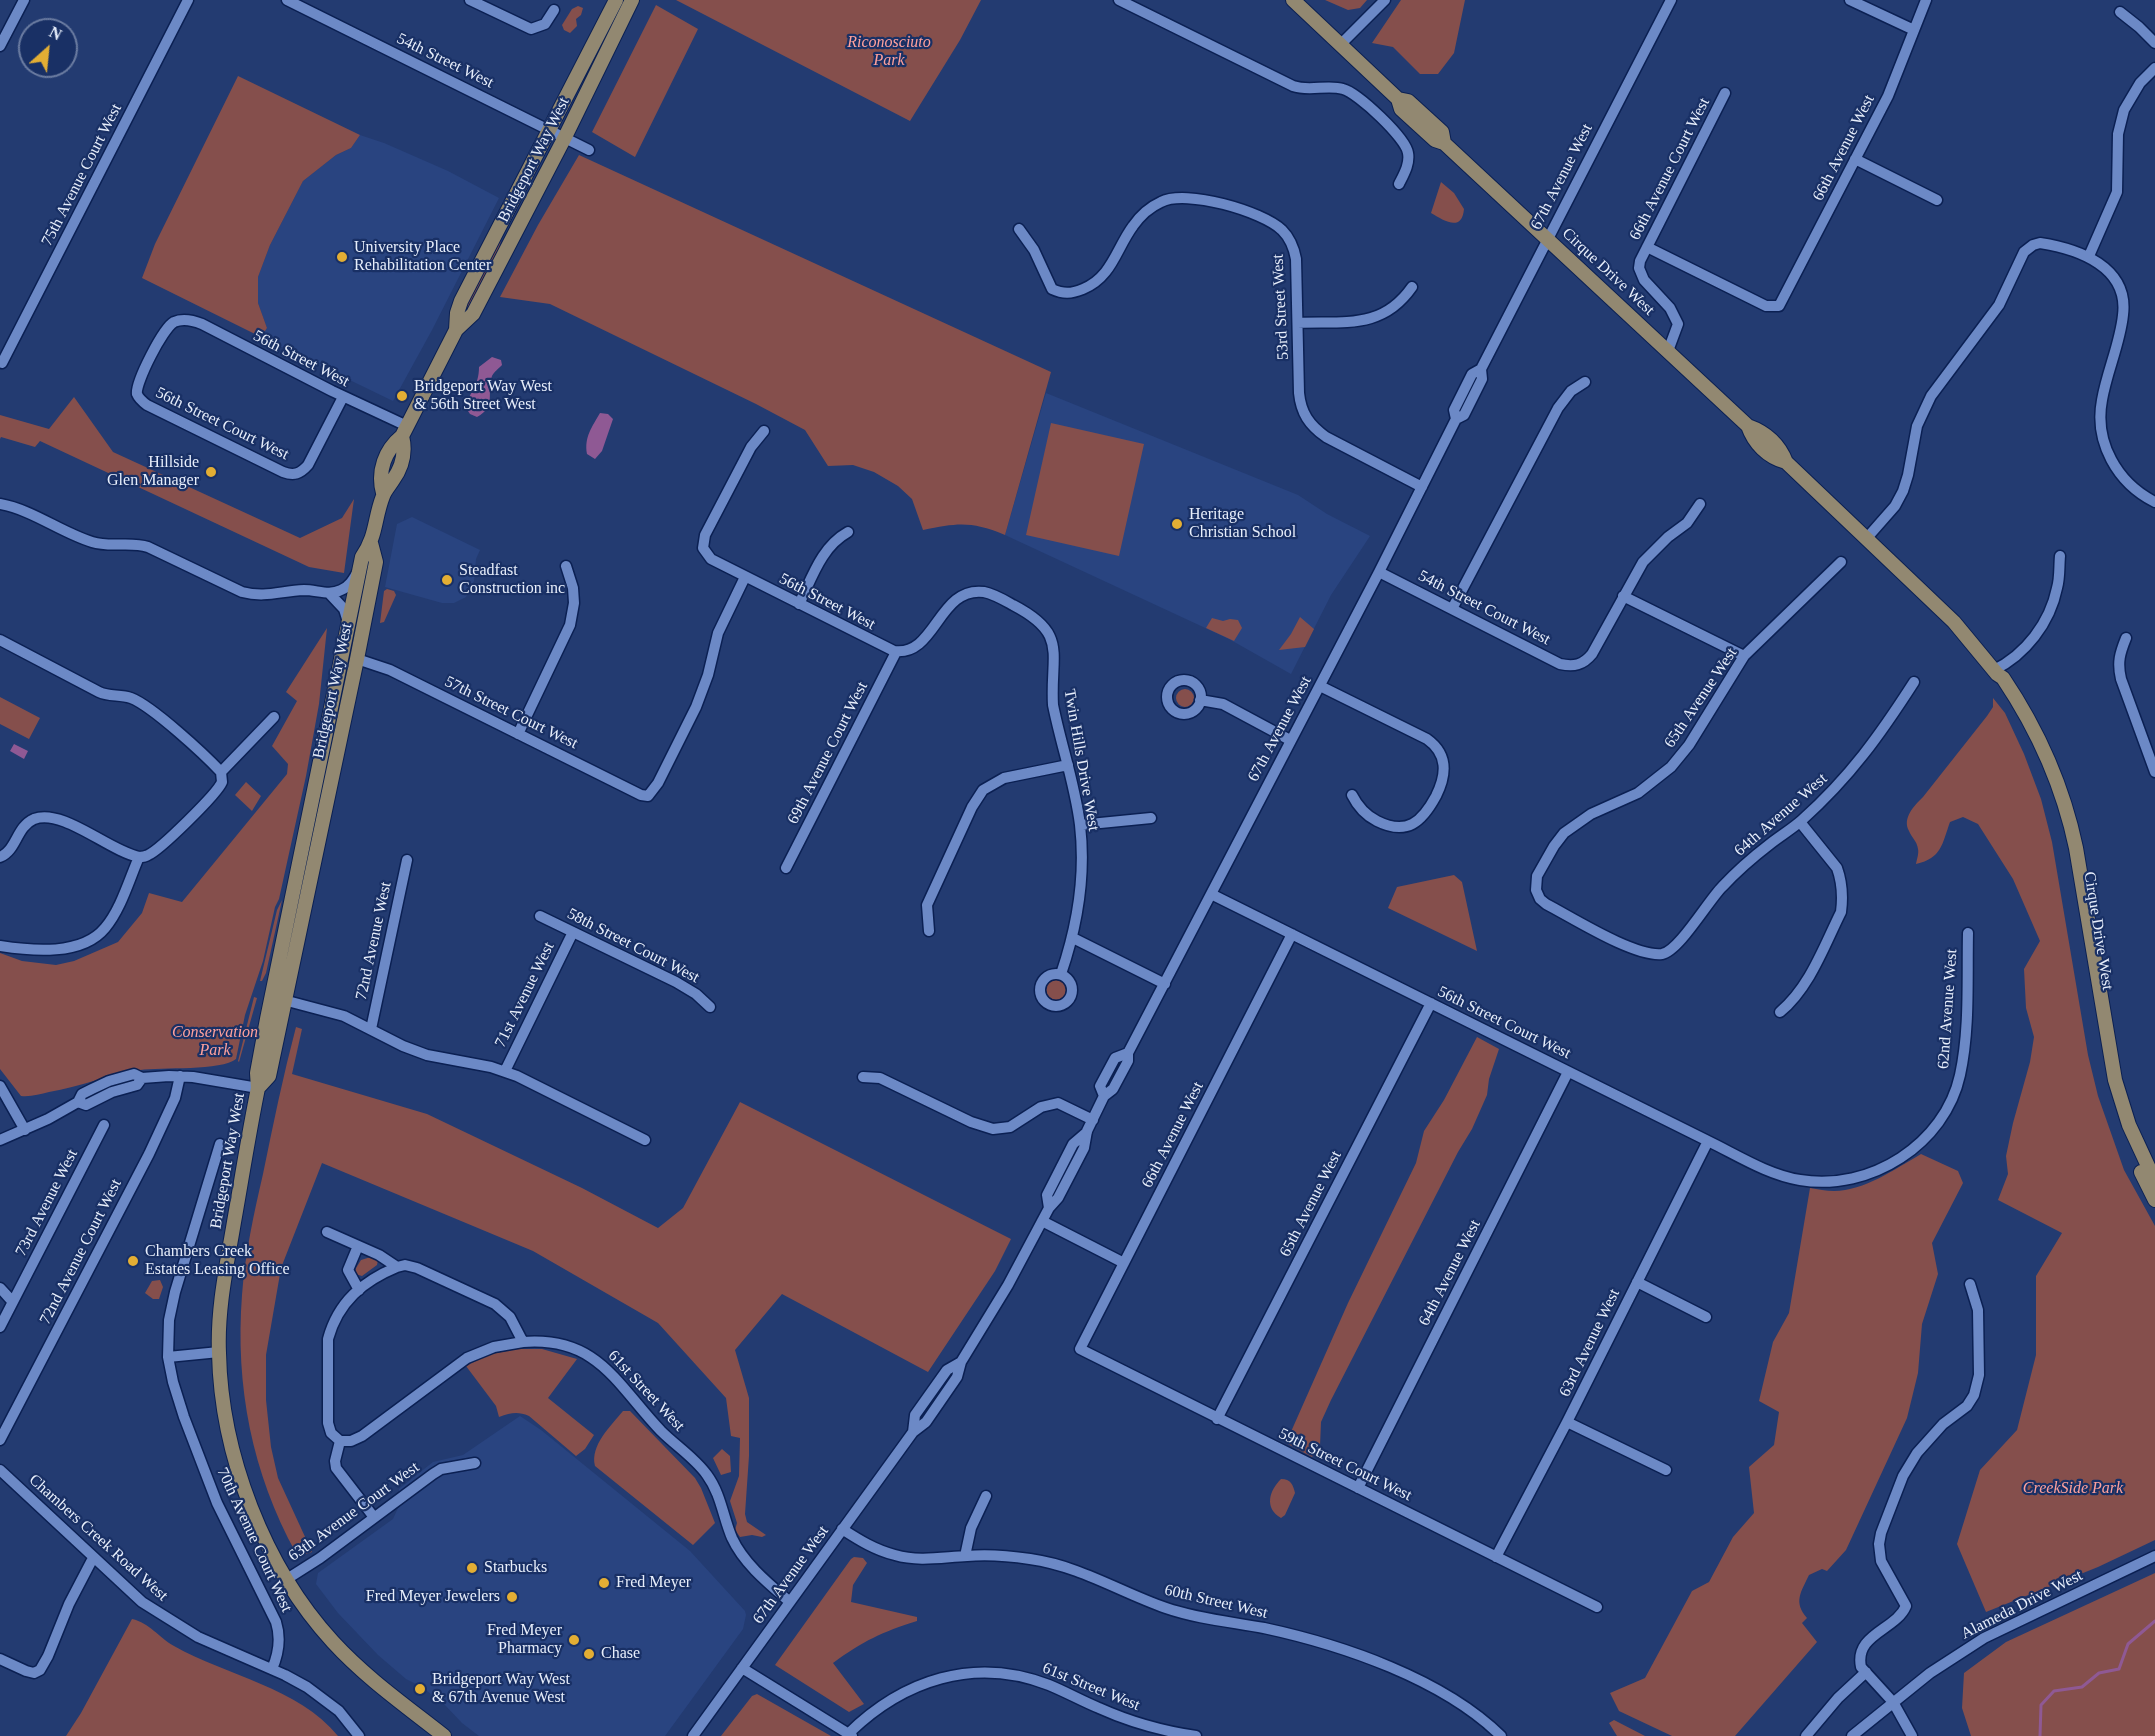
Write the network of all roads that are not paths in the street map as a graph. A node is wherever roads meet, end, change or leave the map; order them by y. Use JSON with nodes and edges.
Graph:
{"nodes":[{"id":1,"x":24,"y":0,"type":"edge"},
{"id":2,"x":188,"y":0,"type":"edge"},
{"id":3,"x":287,"y":0,"type":"edge"},
{"id":4,"x":470,"y":0,"type":"edge"},
{"id":5,"x":616,"y":0,"type":"edge"},
{"id":6,"x":632,"y":0,"type":"edge"},
{"id":7,"x":1119,"y":0,"type":"edge"},
{"id":8,"x":1293,"y":0,"type":"edge"},
{"id":9,"x":1385,"y":0,"type":"edge"},
{"id":10,"x":1671,"y":0,"type":"edge"},
{"id":11,"x":1850,"y":0,"type":"edge"},
{"id":12,"x":1926,"y":0,"type":"edge"},
{"id":13,"x":554,"y":10,"type":"dead end"},
{"id":14,"x":2120,"y":12,"type":"dead end"},
{"id":15,"x":1914,"y":30,"type":"junction"},
{"id":16,"x":2155,"y":43,"type":"edge"},
{"id":17,"x":1340,"y":45,"type":"junction"},
{"id":18,"x":0,"y":46,"type":"edge"},
{"id":19,"x":2155,"y":68,"type":"edge"},
{"id":20,"x":1725,"y":93,"type":"dead end"},
{"id":21,"x":550,"y":130,"type":"junction"},
{"id":22,"x":565,"y":137,"type":"junction"},
{"id":23,"x":588,"y":150,"type":"dead end"},
{"id":24,"x":1855,"y":159,"type":"junction"},
{"id":25,"x":1399,"y":183,"type":"dead end"},
{"id":26,"x":1937,"y":200,"type":"dead end"},
{"id":27,"x":1019,"y":229,"type":"dead end"},
{"id":28,"x":1547,"y":238,"type":"junction"},
{"id":29,"x":1647,"y":247,"type":"junction"},
{"id":30,"x":2089,"y":256,"type":"junction"},
{"id":31,"x":1412,"y":287,"type":"dead end"},
{"id":32,"x":1298,"y":323,"type":"junction"},
{"id":33,"x":456,"y":330,"type":"junction"},
{"id":34,"x":1668,"y":351,"type":"junction"},
{"id":35,"x":2,"y":363,"type":"dead end"},
{"id":36,"x":1585,"y":382,"type":"dead end"},
{"id":37,"x":138,"y":397,"type":"joint"},
{"id":38,"x":343,"y":397,"type":"junction"},
{"id":39,"x":405,"y":431,"type":"junction"},
{"id":40,"x":764,"y":431,"type":"dead end"},
{"id":41,"x":1422,"y":487,"type":"junction"},
{"id":42,"x":2155,"y":502,"type":"edge"},
{"id":43,"x":0,"y":504,"type":"edge"},
{"id":44,"x":1700,"y":504,"type":"dead end"},
{"id":45,"x":848,"y":532,"type":"dead end"},
{"id":46,"x":1866,"y":539,"type":"junction"},
{"id":47,"x":371,"y":543,"type":"junction"},
{"id":48,"x":2060,"y":555,"type":"dead end"},
{"id":49,"x":1841,"y":562,"type":"dead end"},
{"id":50,"x":566,"y":566,"type":"dead end"},
{"id":51,"x":359,"y":570,"type":"junction"},
{"id":52,"x":1379,"y":572,"type":"junction"},
{"id":53,"x":745,"y":577,"type":"junction"},
{"id":54,"x":329,"y":593,"type":"junction"},
{"id":55,"x":1623,"y":596,"type":"junction"},
{"id":56,"x":799,"y":604,"type":"junction"},
{"id":57,"x":1452,"y":609,"type":"junction"},
{"id":58,"x":348,"y":623,"type":"junction"},
{"id":59,"x":2126,"y":638,"type":"dead end"},
{"id":60,"x":0,"y":640,"type":"edge"},
{"id":61,"x":896,"y":652,"type":"junction"},
{"id":62,"x":1744,"y":656,"type":"junction"},
{"id":63,"x":357,"y":659,"type":"junction"},
{"id":64,"x":1995,"y":672,"type":"junction"},
{"id":65,"x":1914,"y":682,"type":"dead end"},
{"id":66,"x":1320,"y":686,"type":"junction"},
{"id":67,"x":1200,"y":700,"type":"dead end"},
{"id":68,"x":329,"y":714,"type":"junction"},
{"id":69,"x":274,"y":717,"type":"dead end"},
{"id":70,"x":518,"y":734,"type":"junction"},
{"id":71,"x":1290,"y":740,"type":"junction"},
{"id":72,"x":1068,"y":765,"type":"junction"},
{"id":73,"x":221,"y":772,"type":"junction"},
{"id":74,"x":2155,"y":772,"type":"edge"},
{"id":75,"x":1352,"y":795,"type":"dead end"},
{"id":76,"x":1151,"y":819,"type":"dead end"},
{"id":77,"x":1800,"y":822,"type":"junction"},
{"id":78,"x":1080,"y":825,"type":"junction"},
{"id":79,"x":0,"y":857,"type":"edge"},
{"id":80,"x":139,"y":857,"type":"junction"},
{"id":81,"x":407,"y":860,"type":"dead end"},
{"id":82,"x":786,"y":868,"type":"dead end"},
{"id":83,"x":1211,"y":894,"type":"junction"},
{"id":84,"x":540,"y":916,"type":"dead end"},
{"id":85,"x":929,"y":931,"type":"dead end"},
{"id":86,"x":573,"y":932,"type":"junction"},
{"id":87,"x":1968,"y":933,"type":"dead end"},
{"id":88,"x":1292,"y":934,"type":"junction"},
{"id":89,"x":1073,"y":938,"type":"junction"},
{"id":90,"x":0,"y":946,"type":"edge"},
{"id":91,"x":1655,"y":954,"type":"joint"},
{"id":92,"x":1061,"y":974,"type":"dead end"},
{"id":93,"x":1165,"y":984,"type":"junction"},
{"id":94,"x":278,"y":998,"type":"junction"},
{"id":95,"x":1431,"y":1003,"type":"junction"},
{"id":96,"x":710,"y":1007,"type":"dead end"},
{"id":97,"x":1780,"y":1012,"type":"dead end"},
{"id":98,"x":370,"y":1029,"type":"junction"},
{"id":99,"x":505,"y":1071,"type":"junction"},
{"id":100,"x":1568,"y":1072,"type":"junction"},
{"id":101,"x":180,"y":1076,"type":"junction"},
{"id":102,"x":863,"y":1077,"type":"dead end"},
{"id":103,"x":0,"y":1086,"type":"edge"},
{"id":104,"x":258,"y":1088,"type":"junction"},
{"id":105,"x":1093,"y":1120,"type":"junction"},
{"id":106,"x":104,"y":1125,"type":"dead end"},
{"id":107,"x":25,"y":1130,"type":"junction"},
{"id":108,"x":0,"y":1140,"type":"edge"},
{"id":109,"x":645,"y":1140,"type":"dead end"},
{"id":110,"x":1708,"y":1141,"type":"junction"},
{"id":111,"x":220,"y":1144,"type":"dead end"},
{"id":112,"x":1783,"y":1176,"type":"joint"},
{"id":113,"x":2155,"y":1181,"type":"edge"},
{"id":114,"x":2155,"y":1200,"type":"edge"},
{"id":115,"x":1042,"y":1221,"type":"junction"},
{"id":116,"x":327,"y":1232,"type":"dead end"},
{"id":117,"x":358,"y":1246,"type":"junction"},
{"id":118,"x":1124,"y":1263,"type":"junction"},
{"id":119,"x":398,"y":1267,"type":"junction"},
{"id":120,"x":1637,"y":1282,"type":"junction"},
{"id":121,"x":1970,"y":1284,"type":"dead end"},
{"id":122,"x":0,"y":1288,"type":"edge"},
{"id":123,"x":359,"y":1290,"type":"junction"},
{"id":124,"x":12,"y":1301,"type":"junction"},
{"id":125,"x":1706,"y":1317,"type":"dead end"},
{"id":126,"x":0,"y":1326,"type":"edge"},
{"id":127,"x":523,"y":1342,"type":"junction"},
{"id":128,"x":1080,"y":1349,"type":"joint"},
{"id":129,"x":219,"y":1352,"type":"junction"},
{"id":130,"x":168,"y":1357,"type":"junction"},
{"id":131,"x":1217,"y":1419,"type":"junction"},
{"id":132,"x":1567,"y":1422,"type":"junction"},
{"id":133,"x":0,"y":1440,"type":"edge"},
{"id":134,"x":340,"y":1441,"type":"junction"},
{"id":135,"x":475,"y":1464,"type":"dead end"},
{"id":136,"x":0,"y":1470,"type":"edge"},
{"id":137,"x":1666,"y":1470,"type":"dead end"},
{"id":138,"x":1358,"y":1488,"type":"junction"},
{"id":139,"x":986,"y":1496,"type":"dead end"},
{"id":140,"x":374,"y":1516,"type":"junction"},
{"id":141,"x":842,"y":1529,"type":"junction"},
{"id":142,"x":966,"y":1556,"type":"junction"},
{"id":143,"x":2155,"y":1556,"type":"edge"},
{"id":144,"x":1496,"y":1557,"type":"junction"},
{"id":145,"x":93,"y":1558,"type":"junction"},
{"id":146,"x":286,"y":1579,"type":"junction"},
{"id":147,"x":790,"y":1602,"type":"junction"},
{"id":148,"x":1598,"y":1607,"type":"dead end"},
{"id":149,"x":0,"y":1659,"type":"edge"},
{"id":150,"x":742,"y":1668,"type":"junction"},
{"id":151,"x":272,"y":1669,"type":"junction"},
{"id":152,"x":1866,"y":1672,"type":"junction"},
{"id":153,"x":1893,"y":1702,"type":"junction"},
{"id":154,"x":850,"y":1735,"type":"edge"},
{"id":155,"x":359,"y":1736,"type":"edge"},
{"id":156,"x":444,"y":1736,"type":"edge"},
{"id":157,"x":693,"y":1736,"type":"edge"},
{"id":158,"x":1196,"y":1736,"type":"edge"},
{"id":159,"x":1501,"y":1736,"type":"edge"},
{"id":160,"x":1806,"y":1736,"type":"edge"},
{"id":161,"x":1852,"y":1736,"type":"edge"},
{"id":162,"x":1912,"y":1736,"type":"edge"}],
"edges":[{"from":1,"to":18,"type":"street"},
{"from":2,"to":35,"type":"street","name":"75th Avenue Court West"},
{"from":3,"to":21,"type":"street","name":"54th Street West"},
{"from":4,"to":13,"type":"street"},
{"from":5,"to":21,"type":"main road","name":"Bridgeport Way West"},
{"from":6,"to":22,"type":"main road","name":"Bridgeport Way West"},
{"from":7,"to":25,"type":"street"},
{"from":8,"to":17,"type":"main road","name":"Cirque Drive West"},
{"from":9,"to":17,"type":"street"},
{"from":10,"to":28,"type":"street","name":"67th Avenue West"},
{"from":11,"to":15,"type":"street"},
{"from":12,"to":15,"type":"street","name":"66th Avenue West"},
{"from":14,"to":16,"type":"street"},
{"from":15,"to":24,"type":"street","name":"66th Avenue West"},
{"from":17,"to":28,"type":"main road","name":"Cirque Drive West"},
{"from":19,"to":30,"type":"street"},
{"from":20,"to":29,"type":"street","name":"66th Avenue Court West"},
{"from":21,"to":22,"type":"street","name":"54th Street West"},
{"from":21,"to":33,"type":"main road","name":"Bridgeport Way West"},
{"from":22,"to":23,"type":"street","name":"54th Street West"},
{"from":22,"to":33,"type":"main road","name":"Bridgeport Way West"},
{"from":24,"to":26,"type":"street"},
{"from":24,"to":29,"type":"street","name":"66th Avenue West"},
{"from":27,"to":32,"type":"street","name":"53rd Street West"},
{"from":28,"to":34,"type":"main road","name":"Cirque Drive West"},
{"from":28,"to":41,"type":"street","name":"67th Avenue West"},
{"from":29,"to":34,"type":"street","name":"66th Avenue Court West"},
{"from":30,"to":42,"type":"street"},
{"from":30,"to":46,"type":"street"},
{"from":31,"to":32,"type":"street"},
{"from":32,"to":41,"type":"street","name":"53rd Street West"},
{"from":33,"to":39,"type":"main road","name":"Bridgeport Way West"},
{"from":34,"to":46,"type":"main road","name":"Cirque Drive West"},
{"from":36,"to":57,"type":"street"},
{"from":37,"to":38,"type":"street","name":"56th Street Court West"},
{"from":37,"to":38,"type":"street","name":"56th Street West"},
{"from":38,"to":39,"type":"street","name":"56th Street West"},
{"from":39,"to":47,"type":"main road","name":"Bridgeport Way West"},
{"from":40,"to":53,"type":"street","name":"56th Street West"},
{"from":41,"to":52,"type":"street","name":"67th Avenue West"},
{"from":43,"to":54,"type":"street"},
{"from":44,"to":55,"type":"street"},
{"from":45,"to":56,"type":"street"},
{"from":46,"to":64,"type":"main road","name":"Cirque Drive West"},
{"from":47,"to":51,"type":"main road","name":"Bridgeport Way West"},
{"from":47,"to":63,"type":"main road","name":"Bridgeport Way West"},
{"from":48,"to":64,"type":"street"},
{"from":49,"to":62,"type":"street","name":"65th Avenue West"},
{"from":50,"to":70,"type":"street"},
{"from":51,"to":54,"type":"street"},
{"from":51,"to":58,"type":"main road","name":"Bridgeport Way West"},
{"from":52,"to":57,"type":"street","name":"54th Street Court West"},
{"from":52,"to":66,"type":"street","name":"67th Avenue West"},
{"from":53,"to":56,"type":"street","name":"56th Street West"},
{"from":53,"to":70,"type":"street","name":"57th Street Court West"},
{"from":54,"to":58,"type":"street"},
{"from":55,"to":57,"type":"street","name":"54th Street Court West"},
{"from":55,"to":62,"type":"street"},
{"from":56,"to":61,"type":"street","name":"56th Street West"},
{"from":58,"to":63,"type":"main road"},
{"from":58,"to":68,"type":"main road","name":"Bridgeport Way West"},
{"from":59,"to":74,"type":"street"},
{"from":60,"to":73,"type":"street"},
{"from":61,"to":72,"type":"street","name":"Twin Hills Drive West"},
{"from":61,"to":82,"type":"street","name":"69th Avenue Court West"},
{"from":62,"to":91,"type":"street","name":"65th Avenue West"},
{"from":63,"to":68,"type":"main road"},
{"from":63,"to":70,"type":"street","name":"57th Street Court West"},
{"from":63,"to":94,"type":"main road","name":"Bridgeport Way West"},
{"from":64,"to":113,"type":"main road","name":"Cirque Drive West"},
{"from":64,"to":114,"type":"main road","name":"Cirque Drive West"},
{"from":65,"to":77,"type":"street","name":"64th Avenue West"},
{"from":66,"to":71,"type":"street","name":"67th Avenue West"},
{"from":66,"to":75,"type":"street"},
{"from":67,"to":71,"type":"street"},
{"from":68,"to":94,"type":"main road","name":"Bridgeport Way West"},
{"from":69,"to":73,"type":"street"},
{"from":71,"to":83,"type":"street","name":"67th Avenue West"},
{"from":72,"to":78,"type":"street","name":"Twin Hills Drive West"},
{"from":72,"to":85,"type":"street"},
{"from":73,"to":80,"type":"street"},
{"from":76,"to":78,"type":"street"},
{"from":77,"to":91,"type":"street","name":"64th Avenue West"},
{"from":77,"to":97,"type":"street"},
{"from":78,"to":89,"type":"street","name":"Twin Hills Drive West"},
{"from":79,"to":80,"type":"street"},
{"from":80,"to":90,"type":"street"},
{"from":81,"to":98,"type":"street","name":"72nd Avenue West"},
{"from":83,"to":88,"type":"street","name":"56th Street Court West"},
{"from":83,"to":93,"type":"street","name":"67th Avenue West"},
{"from":84,"to":86,"type":"street","name":"58th Street Court West"},
{"from":86,"to":96,"type":"street","name":"58th Street Court West"},
{"from":86,"to":99,"type":"street","name":"71st Avenue West"},
{"from":87,"to":112,"type":"street","name":"62nd Avenue West"},
{"from":88,"to":95,"type":"street","name":"56th Street Court West"},
{"from":88,"to":118,"type":"street","name":"66th Avenue West"},
{"from":89,"to":92,"type":"street","name":"Twin Hills Drive West"},
{"from":89,"to":93,"type":"street"},
{"from":93,"to":105,"type":"street","name":"67th Avenue West"},
{"from":94,"to":98,"type":"street"},
{"from":94,"to":104,"type":"main road","name":"Bridgeport Way West"},
{"from":95,"to":100,"type":"street","name":"56th Street Court West"},
{"from":95,"to":131,"type":"street","name":"65th Avenue West"},
{"from":98,"to":99,"type":"street"},
{"from":99,"to":109,"type":"street"},
{"from":100,"to":110,"type":"street","name":"56th Street Court West"},
{"from":100,"to":138,"type":"street","name":"64th Avenue West"},
{"from":101,"to":104,"type":"street"},
{"from":101,"to":107,"type":"street"},
{"from":101,"to":133,"type":"street","name":"72nd Avenue Court West"},
{"from":102,"to":105,"type":"street"},
{"from":103,"to":107,"type":"street"},
{"from":104,"to":129,"type":"main road","name":"Bridgeport Way West"},
{"from":105,"to":115,"type":"street","name":"67th Avenue West"},
{"from":106,"to":124,"type":"street","name":"73rd Avenue West"},
{"from":107,"to":108,"type":"street"},
{"from":110,"to":112,"type":"street","name":"56th Street Court West"},
{"from":110,"to":120,"type":"street","name":"63rd Avenue West"},
{"from":111,"to":130,"type":"street","name":"70th Avenue Court West"},
{"from":115,"to":118,"type":"street"},
{"from":115,"to":141,"type":"street","name":"67th Avenue West"},
{"from":116,"to":117,"type":"street"},
{"from":117,"to":119,"type":"street"},
{"from":117,"to":123,"type":"street"},
{"from":118,"to":128,"type":"street","name":"66th Avenue West"},
{"from":119,"to":123,"type":"street"},
{"from":119,"to":127,"type":"street"},
{"from":120,"to":125,"type":"street"},
{"from":120,"to":132,"type":"street","name":"63rd Avenue West"},
{"from":121,"to":152,"type":"street"},
{"from":122,"to":124,"type":"street"},
{"from":123,"to":134,"type":"street"},
{"from":124,"to":126,"type":"street","name":"73rd Avenue West"},
{"from":127,"to":134,"type":"street"},
{"from":127,"to":147,"type":"street","name":"61st Street West"},
{"from":128,"to":131,"type":"street","name":"59th Street Court West"},
{"from":129,"to":130,"type":"street"},
{"from":129,"to":146,"type":"main road","name":"Bridgeport Way West"},
{"from":130,"to":151,"type":"street","name":"70th Avenue Court West"},
{"from":131,"to":138,"type":"street","name":"59th Street Court West"},
{"from":132,"to":137,"type":"street"},
{"from":132,"to":144,"type":"street","name":"63rd Avenue West"},
{"from":134,"to":140,"type":"street"},
{"from":135,"to":140,"type":"street","name":"63th Avenue Court West"},
{"from":136,"to":145,"type":"street","name":"Chambers Creek Road West"},
{"from":138,"to":144,"type":"street","name":"59th Street Court West"},
{"from":139,"to":142,"type":"street"},
{"from":140,"to":146,"type":"street","name":"63th Avenue Court West"},
{"from":141,"to":142,"type":"street","name":"60th Street West"},
{"from":141,"to":147,"type":"street","name":"67th Avenue West"},
{"from":142,"to":159,"type":"street","name":"60th Street West"},
{"from":143,"to":153,"type":"street","name":"Alameda Drive West"},
{"from":144,"to":148,"type":"street","name":"59th Street Court West"},
{"from":145,"to":149,"type":"street"},
{"from":145,"to":151,"type":"street","name":"Chambers Creek Road West"},
{"from":146,"to":156,"type":"main road","name":"Bridgeport Way West"},
{"from":147,"to":150,"type":"street","name":"67th Avenue West"},
{"from":150,"to":154,"type":"street"},
{"from":150,"to":157,"type":"street","name":"67th Avenue West"},
{"from":151,"to":155,"type":"street","name":"Chambers Creek Road West"},
{"from":152,"to":153,"type":"street"},
{"from":152,"to":160,"type":"street"},
{"from":153,"to":161,"type":"street","name":"Alameda Drive West"},
{"from":153,"to":162,"type":"street"},
{"from":154,"to":158,"type":"street","name":"61st Street West"}]}
